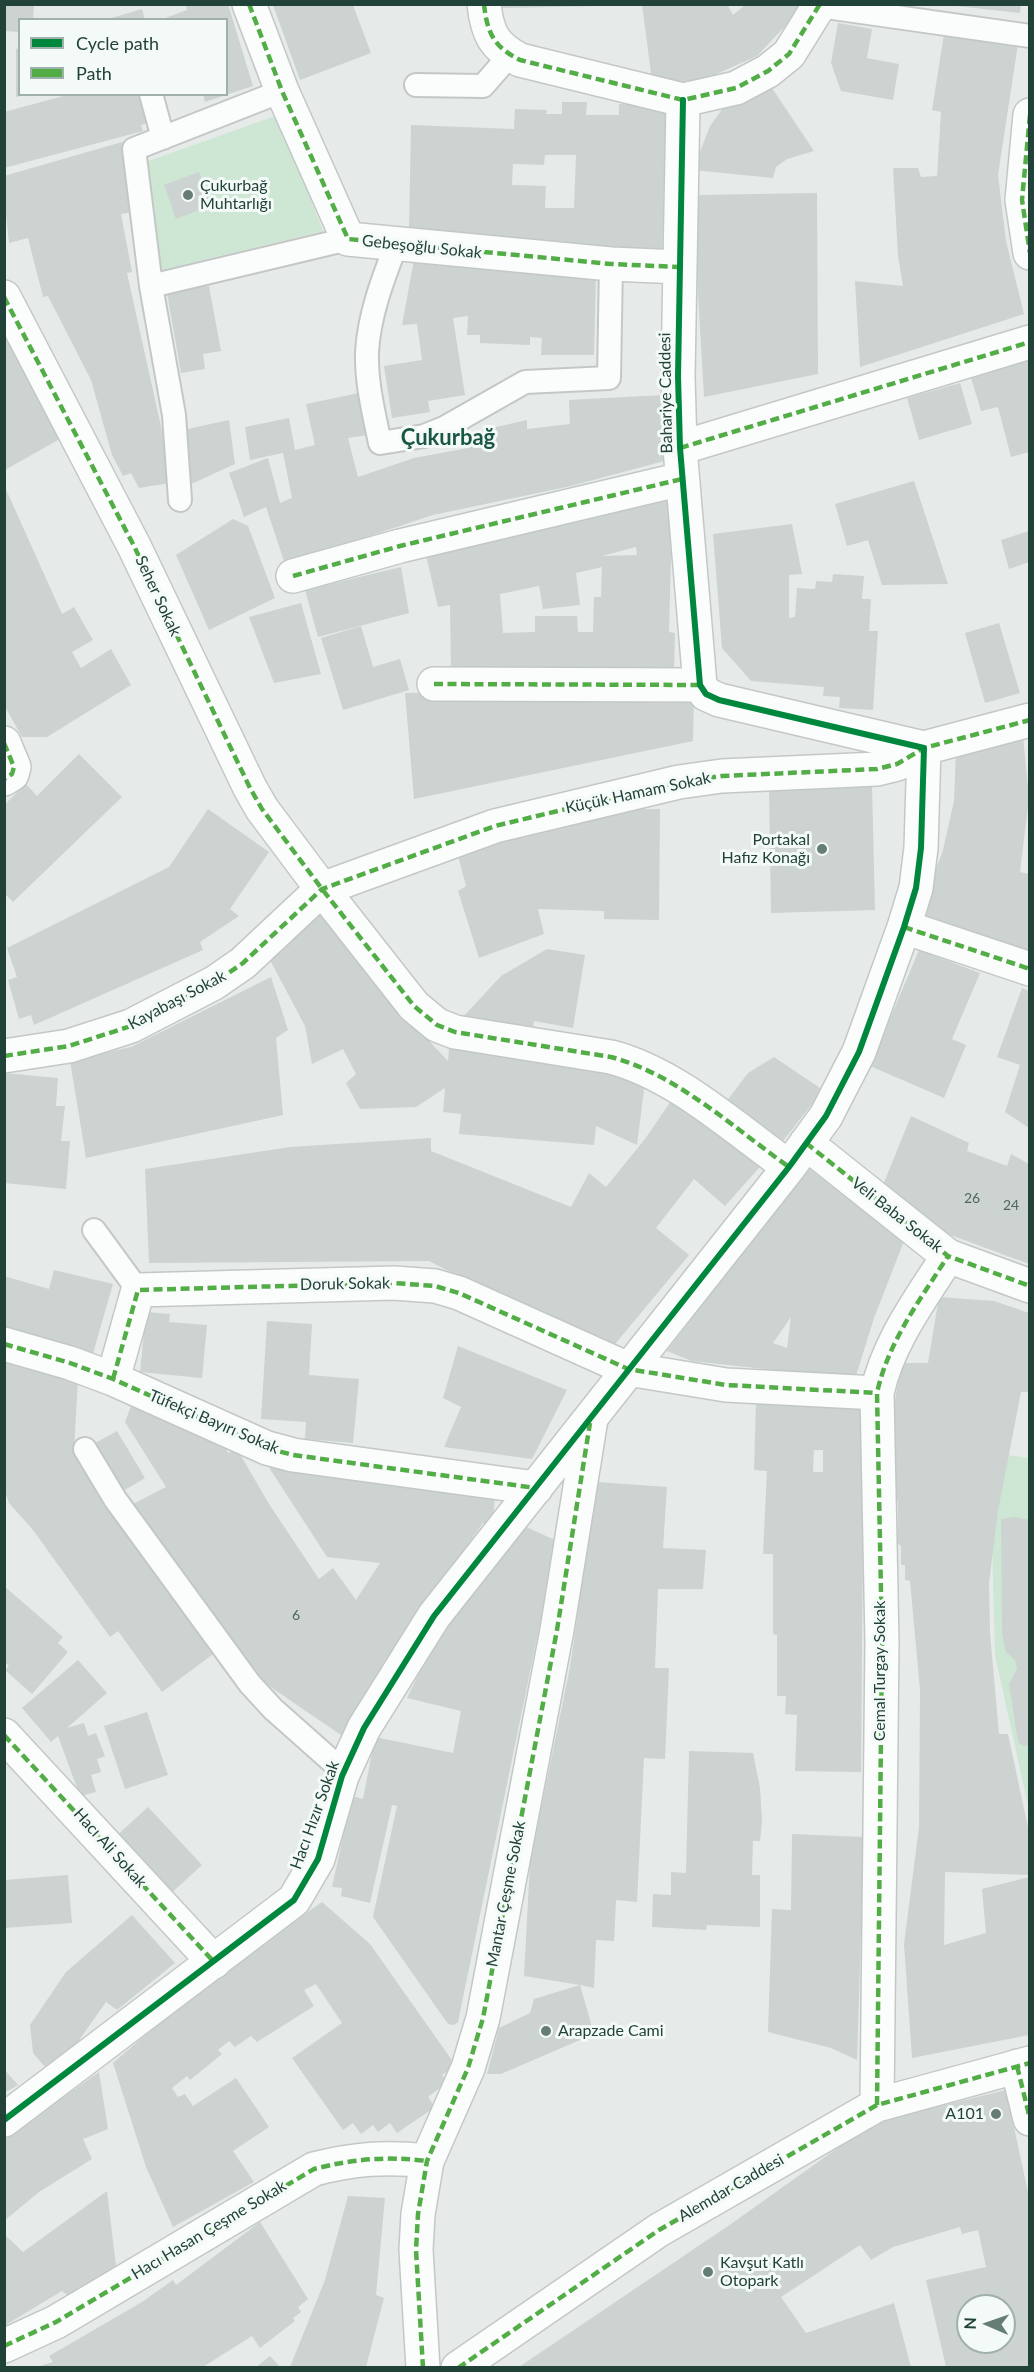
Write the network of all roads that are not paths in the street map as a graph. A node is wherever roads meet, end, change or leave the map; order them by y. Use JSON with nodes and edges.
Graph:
{"nodes":[{"id":1,"x":249,"y":4,"type":"edge"},
{"id":2,"x":484,"y":4,"type":"edge"},
{"id":3,"x":820,"y":5,"type":"edge"},
{"id":4,"x":1029,"y":36,"type":"edge"},
{"id":5,"x":510,"y":55,"type":"junction"},
{"id":6,"x":416,"y":85,"type":"dead end"},
{"id":7,"x":282,"y":91,"type":"junction"},
{"id":8,"x":152,"y":96,"type":"edge"},
{"id":9,"x":683,"y":100,"type":"junction"},
{"id":10,"x":1029,"y":116,"type":"edge"},
{"id":11,"x":164,"y":138,"type":"junction"},
{"id":12,"x":348,"y":239,"type":"junction"},
{"id":13,"x":396,"y":245,"type":"junction"},
{"id":14,"x":1029,"y":253,"type":"edge"},
{"id":15,"x":610,"y":264,"type":"junction"},
{"id":16,"x":679,"y":267,"type":"junction"},
{"id":17,"x":151,"y":286,"type":"junction"},
{"id":18,"x":4,"y":297,"type":"edge"},
{"id":19,"x":1029,"y":342,"type":"edge"},
{"id":20,"x":681,"y":464,"type":"junction"},
{"id":21,"x":180,"y":500,"type":"dead end"},
{"id":22,"x":293,"y":576,"type":"dead end"},
{"id":23,"x":434,"y":684,"type":"dead end"},
{"id":24,"x":700,"y":685,"type":"junction"},
{"id":25,"x":1029,"y":720,"type":"edge"},
{"id":26,"x":924,"y":748,"type":"junction"},
{"id":27,"x":322,"y":889,"type":"junction"},
{"id":28,"x":904,"y":927,"type":"junction"},
{"id":29,"x":1029,"y":969,"type":"edge"},
{"id":30,"x":4,"y":1056,"type":"edge"},
{"id":31,"x":797,"y":1155,"type":"junction"},
{"id":32,"x":94,"y":1230,"type":"dead end"},
{"id":33,"x":948,"y":1256,"type":"junction"},
{"id":34,"x":1029,"y":1286,"type":"edge"},
{"id":35,"x":138,"y":1290,"type":"junction"},
{"id":36,"x":4,"y":1344,"type":"edge"},
{"id":37,"x":628,"y":1369,"type":"junction"},
{"id":38,"x":113,"y":1380,"type":"junction"},
{"id":39,"x":877,"y":1393,"type":"junction"},
{"id":40,"x":592,"y":1414,"type":"junction"},
{"id":41,"x":85,"y":1449,"type":"dead end"},
{"id":42,"x":537,"y":1488,"type":"junction"},
{"id":43,"x":4,"y":1735,"type":"edge"},
{"id":44,"x":344,"y":1772,"type":"junction"},
{"id":45,"x":214,"y":1962,"type":"junction"},
{"id":46,"x":1023,"y":2065,"type":"edge"},
{"id":47,"x":877,"y":2105,"type":"junction"},
{"id":48,"x":1029,"y":2119,"type":"edge"},
{"id":49,"x":4,"y":2120,"type":"edge"},
{"id":50,"x":427,"y":2161,"type":"junction"},
{"id":51,"x":4,"y":2346,"type":"edge"},
{"id":52,"x":423,"y":2367,"type":"edge"},
{"id":53,"x":458,"y":2367,"type":"edge"}],
"edges":[{"from":1,"to":7,"type":"street","name":"Gebeşoğlu Sokak"},
{"from":2,"to":5,"type":"street"},
{"from":3,"to":4,"type":"lane"},
{"from":3,"to":9,"type":"street"},
{"from":5,"to":6,"type":"lane"},
{"from":5,"to":9,"type":"street"},
{"from":7,"to":11,"type":"lane"},
{"from":7,"to":12,"type":"street","name":"Gebeşoğlu Sokak"},
{"from":8,"to":11,"type":"lane"},
{"from":9,"to":16,"type":"street","name":"Bahariye Caddesi"},
{"from":10,"to":14,"type":"street"},
{"from":11,"to":17,"type":"lane"},
{"from":12,"to":13,"type":"street","name":"Gebeşoğlu Sokak"},
{"from":12,"to":17,"type":"lane"},
{"from":13,"to":15,"type":"street","name":"Gebeşoğlu Sokak"},
{"from":13,"to":15,"type":"lane"},
{"from":15,"to":16,"type":"street","name":"Gebeşoğlu Sokak"},
{"from":16,"to":20,"type":"street","name":"Bahariye Caddesi"},
{"from":17,"to":21,"type":"lane"},
{"from":18,"to":27,"type":"street","name":"Seher Sokak"},
{"from":19,"to":20,"type":"street"},
{"from":20,"to":22,"type":"street"},
{"from":20,"to":24,"type":"street","name":"Bahariye Caddesi"},
{"from":23,"to":24,"type":"street"},
{"from":24,"to":26,"type":"street"},
{"from":25,"to":26,"type":"street","name":"Küçük Hamam Sokak"},
{"from":26,"to":27,"type":"street","name":"Küçük Hamam Sokak"},
{"from":26,"to":28,"type":"street","name":"Hacı Hızır Sokak"},
{"from":27,"to":30,"type":"street","name":"Kayabaşı Sokak"},
{"from":27,"to":31,"type":"street","name":"Seher Sokak"},
{"from":28,"to":29,"type":"street"},
{"from":28,"to":31,"type":"street","name":"Hacı Hızır Sokak"},
{"from":31,"to":33,"type":"street","name":"Veli Baba Sokak"},
{"from":31,"to":37,"type":"street","name":"Hacı Hızır Sokak"},
{"from":32,"to":35,"type":"lane"},
{"from":33,"to":34,"type":"street","name":"Veli Baba Sokak"},
{"from":33,"to":39,"type":"street","name":"Cemal Turgay Sokak"},
{"from":35,"to":37,"type":"street","name":"Doruk Sokak"},
{"from":35,"to":38,"type":"street"},
{"from":36,"to":38,"type":"street","name":"Tüfekçi Bayırı Sokak"},
{"from":37,"to":39,"type":"street","name":"Doruk Sokak"},
{"from":37,"to":40,"type":"street","name":"Hacı Hızır Sokak"},
{"from":38,"to":42,"type":"street","name":"Tüfekçi Bayırı Sokak"},
{"from":39,"to":47,"type":"street","name":"Cemal Turgay Sokak"},
{"from":40,"to":42,"type":"street","name":"Hacı Hızır Sokak"},
{"from":40,"to":50,"type":"street","name":"Mantar Çeşme Sokak"},
{"from":41,"to":44,"type":"lane"},
{"from":42,"to":44,"type":"street","name":"Hacı Hızır Sokak"},
{"from":43,"to":45,"type":"street","name":"Hacı Ali Sokak"},
{"from":44,"to":45,"type":"street","name":"Hacı Hızır Sokak"},
{"from":45,"to":49,"type":"street","name":"Hacı Hızır Sokak"},
{"from":46,"to":47,"type":"street","name":"Alemdar Caddesi"},
{"from":46,"to":48,"type":"street"},
{"from":47,"to":53,"type":"street","name":"Alemdar Caddesi"},
{"from":50,"to":51,"type":"street","name":"Hacı Hasan Çeşme Sokak"},
{"from":50,"to":52,"type":"street","name":"Mantar Çeşme Sokak"}]}
